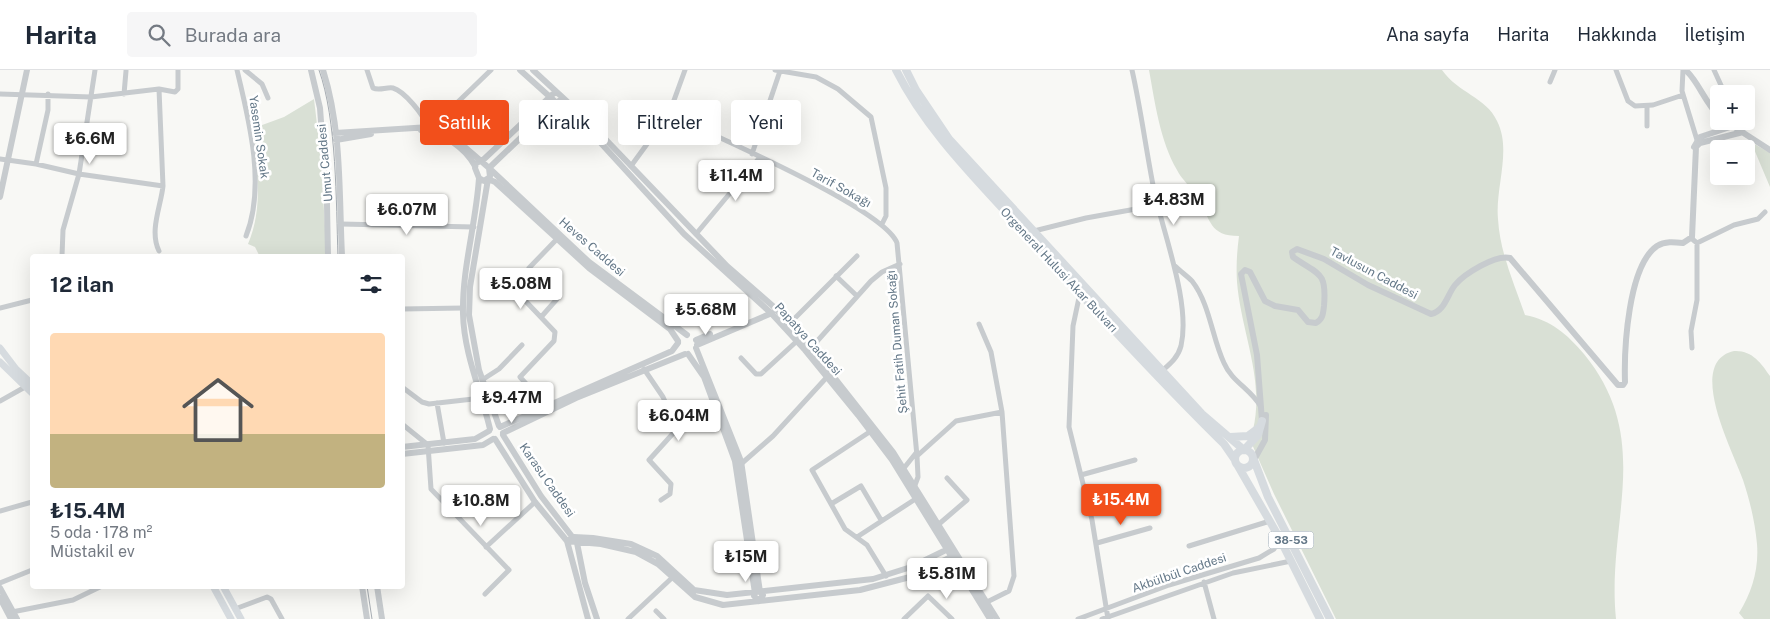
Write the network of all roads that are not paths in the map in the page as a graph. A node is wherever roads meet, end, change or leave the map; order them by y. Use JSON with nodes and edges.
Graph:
{"nodes":[{"id":1,"x":27,"y":70,"type":"edge"},
{"id":2,"x":95,"y":70,"type":"edge"},
{"id":3,"x":178,"y":70,"type":"edge"},
{"id":4,"x":237,"y":70,"type":"edge"},
{"id":5,"x":246,"y":70,"type":"edge"},
{"id":6,"x":310,"y":70,"type":"edge"},
{"id":7,"x":323,"y":70,"type":"edge"},
{"id":8,"x":367,"y":70,"type":"edge"},
{"id":9,"x":491,"y":70,"type":"edge"},
{"id":10,"x":520,"y":70,"type":"edge"},
{"id":11,"x":533,"y":70,"type":"edge"},
{"id":12,"x":684,"y":70,"type":"edge"},
{"id":13,"x":896,"y":70,"type":"edge"},
{"id":14,"x":906,"y":70,"type":"edge"},
{"id":15,"x":1132,"y":70,"type":"edge"},
{"id":16,"x":1555,"y":70,"type":"edge"},
{"id":17,"x":1616,"y":70,"type":"edge"},
{"id":18,"x":1684,"y":70,"type":"edge"},
{"id":19,"x":1714,"y":70,"type":"edge"},
{"id":20,"x":126,"y":71,"type":"dead end"},
{"id":21,"x":778,"y":71,"type":"edge"},
{"id":22,"x":1691,"y":72,"type":"edge"},
{"id":23,"x":1550,"y":82,"type":"dead end"},
{"id":24,"x":1721,"y":85,"type":"edge"},
{"id":25,"x":159,"y":89,"type":"junction"},
{"id":26,"x":556,"y":91,"type":"junction"},
{"id":27,"x":0,"y":94,"type":"edge"},
{"id":28,"x":48,"y":94,"type":"junction"},
{"id":29,"x":124,"y":94,"type":"junction"},
{"id":30,"x":1683,"y":94,"type":"junction"},
{"id":31,"x":21,"y":96,"type":"junction"},
{"id":32,"x":91,"y":97,"type":"junction"},
{"id":33,"x":551,"y":97,"type":"junction"},
{"id":34,"x":268,"y":98,"type":"dead end"},
{"id":35,"x":563,"y":98,"type":"junction"},
{"id":36,"x":459,"y":100,"type":"edge"},
{"id":37,"x":554,"y":100,"type":"edge"},
{"id":38,"x":561,"y":100,"type":"edge"},
{"id":39,"x":673,"y":100,"type":"edge"},
{"id":40,"x":1647,"y":106,"type":"junction"},
{"id":41,"x":1710,"y":106,"type":"edge"},
{"id":42,"x":420,"y":112,"type":"edge"},
{"id":43,"x":1647,"y":126,"type":"dead end"},
{"id":44,"x":420,"y":128,"type":"edge"},
{"id":45,"x":1714,"y":130,"type":"edge"},
{"id":46,"x":1739,"y":130,"type":"edge"},
{"id":47,"x":1742,"y":132,"type":"junction"},
{"id":48,"x":335,"y":137,"type":"junction"},
{"id":49,"x":519,"y":139,"type":"edge"},
{"id":50,"x":721,"y":139,"type":"edge"},
{"id":51,"x":1697,"y":140,"type":"junction"},
{"id":52,"x":463,"y":145,"type":"edge"},
{"id":53,"x":602,"y":145,"type":"edge"},
{"id":54,"x":646,"y":145,"type":"edge"},
{"id":55,"x":1694,"y":150,"type":"junction"},
{"id":56,"x":1770,"y":150,"type":"edge"},
{"id":57,"x":752,"y":154,"type":"junction"},
{"id":58,"x":760,"y":157,"type":"junction"},
{"id":59,"x":0,"y":159,"type":"edge"},
{"id":60,"x":8,"y":159,"type":"junction"},
{"id":61,"x":482,"y":161,"type":"junction"},
{"id":62,"x":36,"y":164,"type":"junction"},
{"id":63,"x":475,"y":166,"type":"junction"},
{"id":64,"x":631,"y":166,"type":"junction"},
{"id":65,"x":489,"y":168,"type":"junction"},
{"id":66,"x":79,"y":174,"type":"junction"},
{"id":67,"x":480,"y":178,"type":"junction"},
{"id":68,"x":488,"y":180,"type":"junction"},
{"id":69,"x":163,"y":186,"type":"junction"},
{"id":70,"x":0,"y":197,"type":"edge"},
{"id":71,"x":1158,"y":205,"type":"junction"},
{"id":72,"x":1765,"y":212,"type":"dead end"},
{"id":73,"x":341,"y":224,"type":"junction"},
{"id":74,"x":882,"y":224,"type":"junction"},
{"id":75,"x":474,"y":228,"type":"junction"},
{"id":76,"x":1034,"y":231,"type":"junction"},
{"id":77,"x":892,"y":233,"type":"joint"},
{"id":78,"x":696,"y":234,"type":"junction"},
{"id":79,"x":246,"y":236,"type":"dead end"},
{"id":80,"x":557,"y":239,"type":"junction"},
{"id":81,"x":1689,"y":240,"type":"junction"},
{"id":82,"x":1697,"y":244,"type":"junction"},
{"id":83,"x":159,"y":251,"type":"dead end"},
{"id":84,"x":62,"y":254,"type":"edge"},
{"id":85,"x":328,"y":254,"type":"edge"},
{"id":86,"x":342,"y":254,"type":"edge"},
{"id":87,"x":857,"y":256,"type":"dead end"},
{"id":88,"x":900,"y":264,"type":"junction"},
{"id":89,"x":1174,"y":266,"type":"junction"},
{"id":90,"x":836,"y":276,"type":"junction"},
{"id":91,"x":516,"y":290,"type":"dead end"},
{"id":92,"x":1080,"y":293,"type":"junction"},
{"id":93,"x":857,"y":296,"type":"junction"},
{"id":94,"x":30,"y":300,"type":"edge"},
{"id":95,"x":0,"y":308,"type":"edge"},
{"id":96,"x":463,"y":308,"type":"junction"},
{"id":97,"x":405,"y":309,"type":"edge"},
{"id":98,"x":772,"y":310,"type":"junction"},
{"id":99,"x":542,"y":316,"type":"junction"},
{"id":100,"x":789,"y":324,"type":"junction"},
{"id":101,"x":979,"y":324,"type":"dead end"},
{"id":102,"x":687,"y":335,"type":"junction"},
{"id":103,"x":797,"y":341,"type":"junction"},
{"id":104,"x":678,"y":342,"type":"junction"},
{"id":105,"x":696,"y":344,"type":"junction"},
{"id":106,"x":522,"y":345,"type":"dead end"},
{"id":107,"x":0,"y":348,"type":"edge"},
{"id":108,"x":811,"y":348,"type":"junction"},
{"id":109,"x":1692,"y":348,"type":"dead end"},
{"id":110,"x":686,"y":354,"type":"junction"},
{"id":111,"x":741,"y":358,"type":"dead end"},
{"id":112,"x":0,"y":362,"type":"edge"},
{"id":113,"x":644,"y":369,"type":"junction"},
{"id":114,"x":1163,"y":370,"type":"junction"},
{"id":115,"x":827,"y":377,"type":"junction"},
{"id":116,"x":482,"y":380,"type":"junction"},
{"id":117,"x":30,"y":382,"type":"edge"},
{"id":118,"x":25,"y":387,"type":"junction"},
{"id":119,"x":405,"y":389,"type":"edge"},
{"id":120,"x":30,"y":391,"type":"edge"},
{"id":121,"x":1261,"y":397,"type":"junction"},
{"id":122,"x":482,"y":398,"type":"junction"},
{"id":123,"x":0,"y":401,"type":"edge"},
{"id":124,"x":437,"y":403,"type":"junction"},
{"id":125,"x":546,"y":406,"type":"junction"},
{"id":126,"x":1262,"y":409,"type":"junction"},
{"id":127,"x":1002,"y":412,"type":"junction"},
{"id":128,"x":1262,"y":421,"type":"junction"},
{"id":129,"x":405,"y":427,"type":"edge"},
{"id":130,"x":490,"y":430,"type":"junction"},
{"id":131,"x":501,"y":430,"type":"junction"},
{"id":132,"x":871,"y":431,"type":"junction"},
{"id":133,"x":1227,"y":437,"type":"junction"},
{"id":134,"x":494,"y":439,"type":"junction"},
{"id":135,"x":444,"y":443,"type":"junction"},
{"id":136,"x":405,"y":447,"type":"edge"},
{"id":137,"x":428,"y":448,"type":"junction"},
{"id":138,"x":917,"y":450,"type":"junction"},
{"id":139,"x":1244,"y":450,"type":"junction"},
{"id":140,"x":405,"y":453,"type":"edge"},
{"id":141,"x":917,"y":456,"type":"junction"},
{"id":142,"x":1135,"y":460,"type":"dead end"},
{"id":143,"x":1254,"y":460,"type":"junction"},
{"id":144,"x":1236,"y":463,"type":"junction"},
{"id":145,"x":739,"y":466,"type":"junction"},
{"id":146,"x":901,"y":469,"type":"junction"},
{"id":147,"x":1080,"y":475,"type":"junction"},
{"id":148,"x":948,"y":478,"type":"dead end"},
{"id":149,"x":912,"y":486,"type":"junction"},
{"id":150,"x":916,"y":498,"type":"junction"},
{"id":151,"x":661,"y":500,"type":"dead end"},
{"id":152,"x":535,"y":502,"type":"junction"},
{"id":153,"x":30,"y":503,"type":"edge"},
{"id":154,"x":831,"y":504,"type":"junction"},
{"id":155,"x":0,"y":511,"type":"edge"},
{"id":156,"x":882,"y":520,"type":"junction"},
{"id":157,"x":1270,"y":521,"type":"junction"},
{"id":158,"x":939,"y":524,"type":"junction"},
{"id":159,"x":1150,"y":528,"type":"dead end"},
{"id":160,"x":857,"y":537,"type":"junction"},
{"id":161,"x":1280,"y":539,"type":"junction"},
{"id":162,"x":575,"y":540,"type":"junction"},
{"id":163,"x":567,"y":542,"type":"junction"},
{"id":164,"x":1097,"y":543,"type":"junction"},
{"id":165,"x":1189,"y":546,"type":"dead end"},
{"id":166,"x":486,"y":547,"type":"junction"},
{"id":167,"x":948,"y":549,"type":"junction"},
{"id":168,"x":953,"y":556,"type":"junction"},
{"id":169,"x":1292,"y":561,"type":"junction"},
{"id":170,"x":30,"y":571,"type":"edge"},
{"id":171,"x":674,"y":576,"type":"junction"},
{"id":172,"x":886,"y":576,"type":"junction"},
{"id":173,"x":1204,"y":582,"type":"junction"},
{"id":174,"x":0,"y":583,"type":"edge"},
{"id":175,"x":0,"y":588,"type":"edge"},
{"id":176,"x":96,"y":589,"type":"edge"},
{"id":177,"x":215,"y":589,"type":"edge"},
{"id":178,"x":225,"y":589,"type":"edge"},
{"id":179,"x":362,"y":589,"type":"edge"},
{"id":180,"x":377,"y":589,"type":"edge"},
{"id":181,"x":758,"y":592,"type":"junction"},
{"id":182,"x":485,"y":594,"type":"dead end"},
{"id":183,"x":0,"y":598,"type":"edge"},
{"id":184,"x":759,"y":601,"type":"junction"},
{"id":185,"x":987,"y":602,"type":"junction"},
{"id":186,"x":1107,"y":608,"type":"junction"},
{"id":187,"x":235,"y":609,"type":"junction"},
{"id":188,"x":656,"y":611,"type":"dead end"},
{"id":189,"x":12,"y":612,"type":"junction"},
{"id":190,"x":1106,"y":618,"type":"edge"},
{"id":191,"x":11,"y":619,"type":"edge"},
{"id":192,"x":16,"y":619,"type":"edge"},
{"id":193,"x":230,"y":619,"type":"edge"},
{"id":194,"x":241,"y":619,"type":"edge"},
{"id":195,"x":282,"y":619,"type":"edge"},
{"id":196,"x":367,"y":619,"type":"edge"},
{"id":197,"x":382,"y":619,"type":"edge"},
{"id":198,"x":588,"y":619,"type":"edge"},
{"id":199,"x":597,"y":619,"type":"edge"},
{"id":200,"x":628,"y":619,"type":"edge"},
{"id":201,"x":664,"y":619,"type":"edge"},
{"id":202,"x":904,"y":619,"type":"edge"},
{"id":203,"x":952,"y":619,"type":"edge"},
{"id":204,"x":990,"y":619,"type":"edge"},
{"id":205,"x":997,"y":619,"type":"edge"},
{"id":206,"x":1078,"y":619,"type":"edge"},
{"id":207,"x":1214,"y":619,"type":"edge"},
{"id":208,"x":1320,"y":619,"type":"edge"},
{"id":209,"x":1330,"y":619,"type":"edge"}],
"edges":[{"from":1,"to":31,"type":"street"},
{"from":2,"to":32,"type":"street"},
{"from":3,"to":25,"type":"street"},
{"from":4,"to":79,"type":"street","name":"Yasemin Sokak"},
{"from":5,"to":34,"type":"street"},
{"from":6,"to":85,"type":"street","name":"Umut Caddesi"},
{"from":7,"to":48,"type":"street","name":"Umut Caddesi"},
{"from":8,"to":42,"type":"street"},
{"from":9,"to":36,"type":"street"},
{"from":10,"to":33,"type":"street","name":"Papatya Caddesi"},
{"from":11,"to":26,"type":"street","name":"Papatya Caddesi"},
{"from":12,"to":39,"type":"street"},
{"from":13,"to":92,"type":"main road","name":"Orgeneral Hulusi Akar Bulvarı"},
{"from":14,"to":76,"type":"main road","name":"Orgeneral Hulusi Akar Bulvarı"},
{"from":15,"to":71,"type":"street"},
{"from":16,"to":23,"type":"street"},
{"from":17,"to":40,"type":"street"},
{"from":18,"to":22,"type":"street"},
{"from":18,"to":30,"type":"street"},
{"from":19,"to":24,"type":"street"},
{"from":20,"to":29,"type":"street"},
{"from":21,"to":57,"type":"street"},
{"from":21,"to":74,"type":"street"},
{"from":22,"to":41,"type":"street"},
{"from":25,"to":29,"type":"street"},
{"from":25,"to":69,"type":"street"},
{"from":26,"to":33,"type":"street"},
{"from":26,"to":35,"type":"street","name":"Papatya Caddesi"},
{"from":27,"to":31,"type":"street"},
{"from":28,"to":31,"type":"street"},
{"from":28,"to":32,"type":"street"},
{"from":28,"to":62,"type":"street"},
{"from":29,"to":32,"type":"street"},
{"from":30,"to":40,"type":"street"},
{"from":30,"to":51,"type":"street"},
{"from":31,"to":60,"type":"street"},
{"from":32,"to":66,"type":"street"},
{"from":33,"to":37,"type":"street","name":"Papatya Caddesi"},
{"from":33,"to":61,"type":"street"},
{"from":35,"to":38,"type":"street"},
{"from":35,"to":64,"type":"street","name":"Papatya Caddesi"},
{"from":40,"to":43,"type":"street"},
{"from":44,"to":48,"type":"street"},
{"from":45,"to":51,"type":"street"},
{"from":46,"to":47,"type":"street"},
{"from":47,"to":55,"type":"street"},
{"from":47,"to":56,"type":"street"},
{"from":48,"to":63,"type":"street"},
{"from":48,"to":73,"type":"street","name":"Umut Caddesi"},
{"from":49,"to":65,"type":"street"},
{"from":50,"to":57,"type":"street","name":"Tarif Sokağı"},
{"from":51,"to":55,"type":"street"},
{"from":52,"to":61,"type":"street"},
{"from":53,"to":98,"type":"street","name":"Papatya Caddesi"},
{"from":54,"to":64,"type":"street"},
{"from":55,"to":81,"type":"street"},
{"from":57,"to":58,"type":"street","name":"Tarif Sokağı"},
{"from":58,"to":74,"type":"street","name":"Tarif Sokağı"},
{"from":58,"to":78,"type":"street"},
{"from":59,"to":60,"type":"street"},
{"from":60,"to":62,"type":"street"},
{"from":60,"to":70,"type":"street"},
{"from":61,"to":63,"type":"street"},
{"from":61,"to":65,"type":"street","name":"Heves Caddesi"},
{"from":62,"to":66,"type":"street"},
{"from":63,"to":67,"type":"street"},
{"from":64,"to":78,"type":"street","name":"Papatya Caddesi"},
{"from":65,"to":68,"type":"street","name":"Karasu Caddesi"},
{"from":65,"to":102,"type":"street","name":"Heves Caddesi"},
{"from":66,"to":69,"type":"street"},
{"from":66,"to":84,"type":"street"},
{"from":67,"to":68,"type":"street"},
{"from":67,"to":75,"type":"street"},
{"from":68,"to":80,"type":"street","name":"Heves Caddesi"},
{"from":68,"to":116,"type":"street","name":"Karasu Caddesi"},
{"from":69,"to":83,"type":"street"},
{"from":71,"to":76,"type":"street"},
{"from":71,"to":89,"type":"street"},
{"from":72,"to":82,"type":"street"},
{"from":73,"to":75,"type":"street"},
{"from":73,"to":86,"type":"street","name":"Umut Caddesi"},
{"from":74,"to":77,"type":"street","name":"Tarif Sokağı"},
{"from":75,"to":96,"type":"street"},
{"from":76,"to":114,"type":"main road","name":"Orgeneral Hulusi Akar Bulvarı"},
{"from":77,"to":88,"type":"street","name":"Şehit Fatih Duman Sokağı"},
{"from":78,"to":98,"type":"street","name":"Papatya Caddesi"},
{"from":80,"to":99,"type":"street"},
{"from":80,"to":104,"type":"street","name":"Heves Caddesi"},
{"from":81,"to":82,"type":"street"},
{"from":81,"to":121,"type":"street","name":"Tavlusun Caddesi"},
{"from":82,"to":109,"type":"street"},
{"from":87,"to":90,"type":"street"},
{"from":88,"to":93,"type":"street"},
{"from":88,"to":138,"type":"street","name":"Şehit Fatih Duman Sokağı"},
{"from":89,"to":114,"type":"street"},
{"from":89,"to":126,"type":"street"},
{"from":90,"to":93,"type":"street"},
{"from":90,"to":100,"type":"street"},
{"from":91,"to":99,"type":"street"},
{"from":92,"to":144,"type":"main road","name":"Orgeneral Hulusi Akar Bulvarı"},
{"from":92,"to":147,"type":"street"},
{"from":93,"to":108,"type":"street"},
{"from":94,"to":95,"type":"street"},
{"from":96,"to":97,"type":"street"},
{"from":96,"to":122,"type":"street"},
{"from":98,"to":100,"type":"street","name":"Papatya Caddesi"},
{"from":98,"to":103,"type":"street","name":"Papatya Caddesi"},
{"from":98,"to":105,"type":"street"},
{"from":99,"to":125,"type":"street"},
{"from":100,"to":108,"type":"street","name":"Papatya Caddesi"},
{"from":101,"to":127,"type":"street"},
{"from":102,"to":104,"type":"street"},
{"from":102,"to":105,"type":"street","name":"Heves Caddesi"},
{"from":103,"to":111,"type":"street"},
{"from":103,"to":115,"type":"street","name":"Papatya Caddesi"},
{"from":104,"to":110,"type":"street","name":"Heves Caddesi"},
{"from":104,"to":125,"type":"street"},
{"from":105,"to":110,"type":"street"},
{"from":105,"to":145,"type":"street"},
{"from":106,"to":116,"type":"street"},
{"from":107,"to":117,"type":"main road"},
{"from":108,"to":146,"type":"street","name":"Papatya Caddesi"},
{"from":110,"to":113,"type":"street"},
{"from":110,"to":145,"type":"street"},
{"from":112,"to":118,"type":"main road"},
{"from":113,"to":131,"type":"street"},
{"from":113,"to":151,"type":"street"},
{"from":114,"to":133,"type":"main road","name":"Orgeneral Hulusi Akar Bulvarı"},
{"from":115,"to":132,"type":"street","name":"Papatya Caddesi"},
{"from":115,"to":145,"type":"street"},
{"from":116,"to":131,"type":"street","name":"Karasu Caddesi"},
{"from":118,"to":120,"type":"main road"},
{"from":118,"to":123,"type":"street"},
{"from":119,"to":124,"type":"street"},
{"from":121,"to":126,"type":"street","name":"Tavlusun Caddesi"},
{"from":121,"to":143,"type":"street","name":"Tavlusun Caddesi"},
{"from":122,"to":124,"type":"street"},
{"from":122,"to":130,"type":"street"},
{"from":124,"to":135,"type":"street"},
{"from":125,"to":131,"type":"street"},
{"from":126,"to":128,"type":"street","name":"Tavlusun Caddesi"},
{"from":127,"to":141,"type":"street"},
{"from":127,"to":185,"type":"street"},
{"from":128,"to":133,"type":"main road"},
{"from":128,"to":139,"type":"main road"},
{"from":129,"to":137,"type":"street"},
{"from":130,"to":131,"type":"street"},
{"from":130,"to":134,"type":"street","name":"Karasu Caddesi"},
{"from":130,"to":135,"type":"street"},
{"from":131,"to":134,"type":"street"},
{"from":131,"to":162,"type":"street","name":"Karasu Caddesi"},
{"from":132,"to":146,"type":"street","name":"Papatya Caddesi"},
{"from":132,"to":154,"type":"street"},
{"from":133,"to":139,"type":"main road","name":"Orgeneral Hulusi Akar Bulvarı"},
{"from":134,"to":137,"type":"street"},
{"from":134,"to":152,"type":"street","name":"Karasu Caddesi"},
{"from":135,"to":137,"type":"street"},
{"from":136,"to":137,"type":"street"},
{"from":137,"to":140,"type":"street"},
{"from":137,"to":166,"type":"street"},
{"from":138,"to":141,"type":"street","name":"Şehit Fatih Duman Sokağı"},
{"from":138,"to":146,"type":"street"},
{"from":139,"to":143,"type":"main road"},
{"from":139,"to":144,"type":"main road"},
{"from":141,"to":149,"type":"street","name":"Şehit Fatih Duman Sokağı"},
{"from":142,"to":147,"type":"street"},
{"from":143,"to":144,"type":"main road"},
{"from":143,"to":209,"type":"main road","number":"38-53"},
{"from":144,"to":157,"type":"main road","name":"Orgeneral Hulusi Akar Bulvarı"},
{"from":145,"to":181,"type":"street"},
{"from":145,"to":181,"type":"street"},
{"from":146,"to":149,"type":"street","name":"Papatya Caddesi"},
{"from":147,"to":164,"type":"street"},
{"from":148,"to":158,"type":"street"},
{"from":149,"to":150,"type":"street","name":"Papatya Caddesi"},
{"from":149,"to":158,"type":"street","name":"Papatya Caddesi"},
{"from":150,"to":156,"type":"street"},
{"from":150,"to":167,"type":"street","name":"Papatya Caddesi"},
{"from":152,"to":163,"type":"street","name":"Karasu Caddesi"},
{"from":152,"to":166,"type":"street"},
{"from":153,"to":155,"type":"street"},
{"from":154,"to":156,"type":"street"},
{"from":154,"to":160,"type":"street"},
{"from":156,"to":160,"type":"street"},
{"from":157,"to":161,"type":"main road","name":"Orgeneral Hulusi Akar Bulvarı"},
{"from":157,"to":165,"type":"street"},
{"from":158,"to":185,"type":"street","name":"Papatya Caddesi"},
{"from":159,"to":164,"type":"street"},
{"from":160,"to":172,"type":"street"},
{"from":161,"to":169,"type":"main road","name":"Orgeneral Hulusi Akar Bulvarı"},
{"from":161,"to":186,"type":"street","name":"Akbülbül Caddesi"},
{"from":162,"to":163,"type":"street"},
{"from":162,"to":171,"type":"street"},
{"from":162,"to":199,"type":"street"},
{"from":163,"to":198,"type":"street"},
{"from":164,"to":186,"type":"street"},
{"from":166,"to":182,"type":"street"},
{"from":167,"to":168,"type":"street","name":"Papatya Caddesi"},
{"from":167,"to":172,"type":"street"},
{"from":168,"to":184,"type":"street"},
{"from":168,"to":204,"type":"street","name":"Papatya Caddesi"},
{"from":169,"to":173,"type":"street","name":"Akbülbül Caddesi"},
{"from":169,"to":208,"type":"main road","name":"Orgeneral Hulusi Akar Bulvarı"},
{"from":170,"to":174,"type":"street"},
{"from":171,"to":181,"type":"street"},
{"from":171,"to":184,"type":"street"},
{"from":171,"to":200,"type":"street"},
{"from":172,"to":181,"type":"street"},
{"from":173,"to":190,"type":"street","name":"Akbülbül Caddesi"},
{"from":173,"to":207,"type":"street"},
{"from":175,"to":189,"type":"street"},
{"from":176,"to":189,"type":"street"},
{"from":177,"to":193,"type":"main road"},
{"from":178,"to":187,"type":"main road"},
{"from":179,"to":196,"type":"street"},
{"from":180,"to":197,"type":"street"},
{"from":181,"to":184,"type":"street"},
{"from":183,"to":191,"type":"street"},
{"from":185,"to":205,"type":"street","name":"Papatya Caddesi"},
{"from":186,"to":190,"type":"street"},
{"from":186,"to":206,"type":"street","name":"Akbülbül Caddesi"},
{"from":187,"to":194,"type":"main road"},
{"from":187,"to":195,"type":"street"},
{"from":188,"to":201,"type":"street"},
{"from":189,"to":192,"type":"street"},
{"from":202,"to":203,"type":"street"}]}
